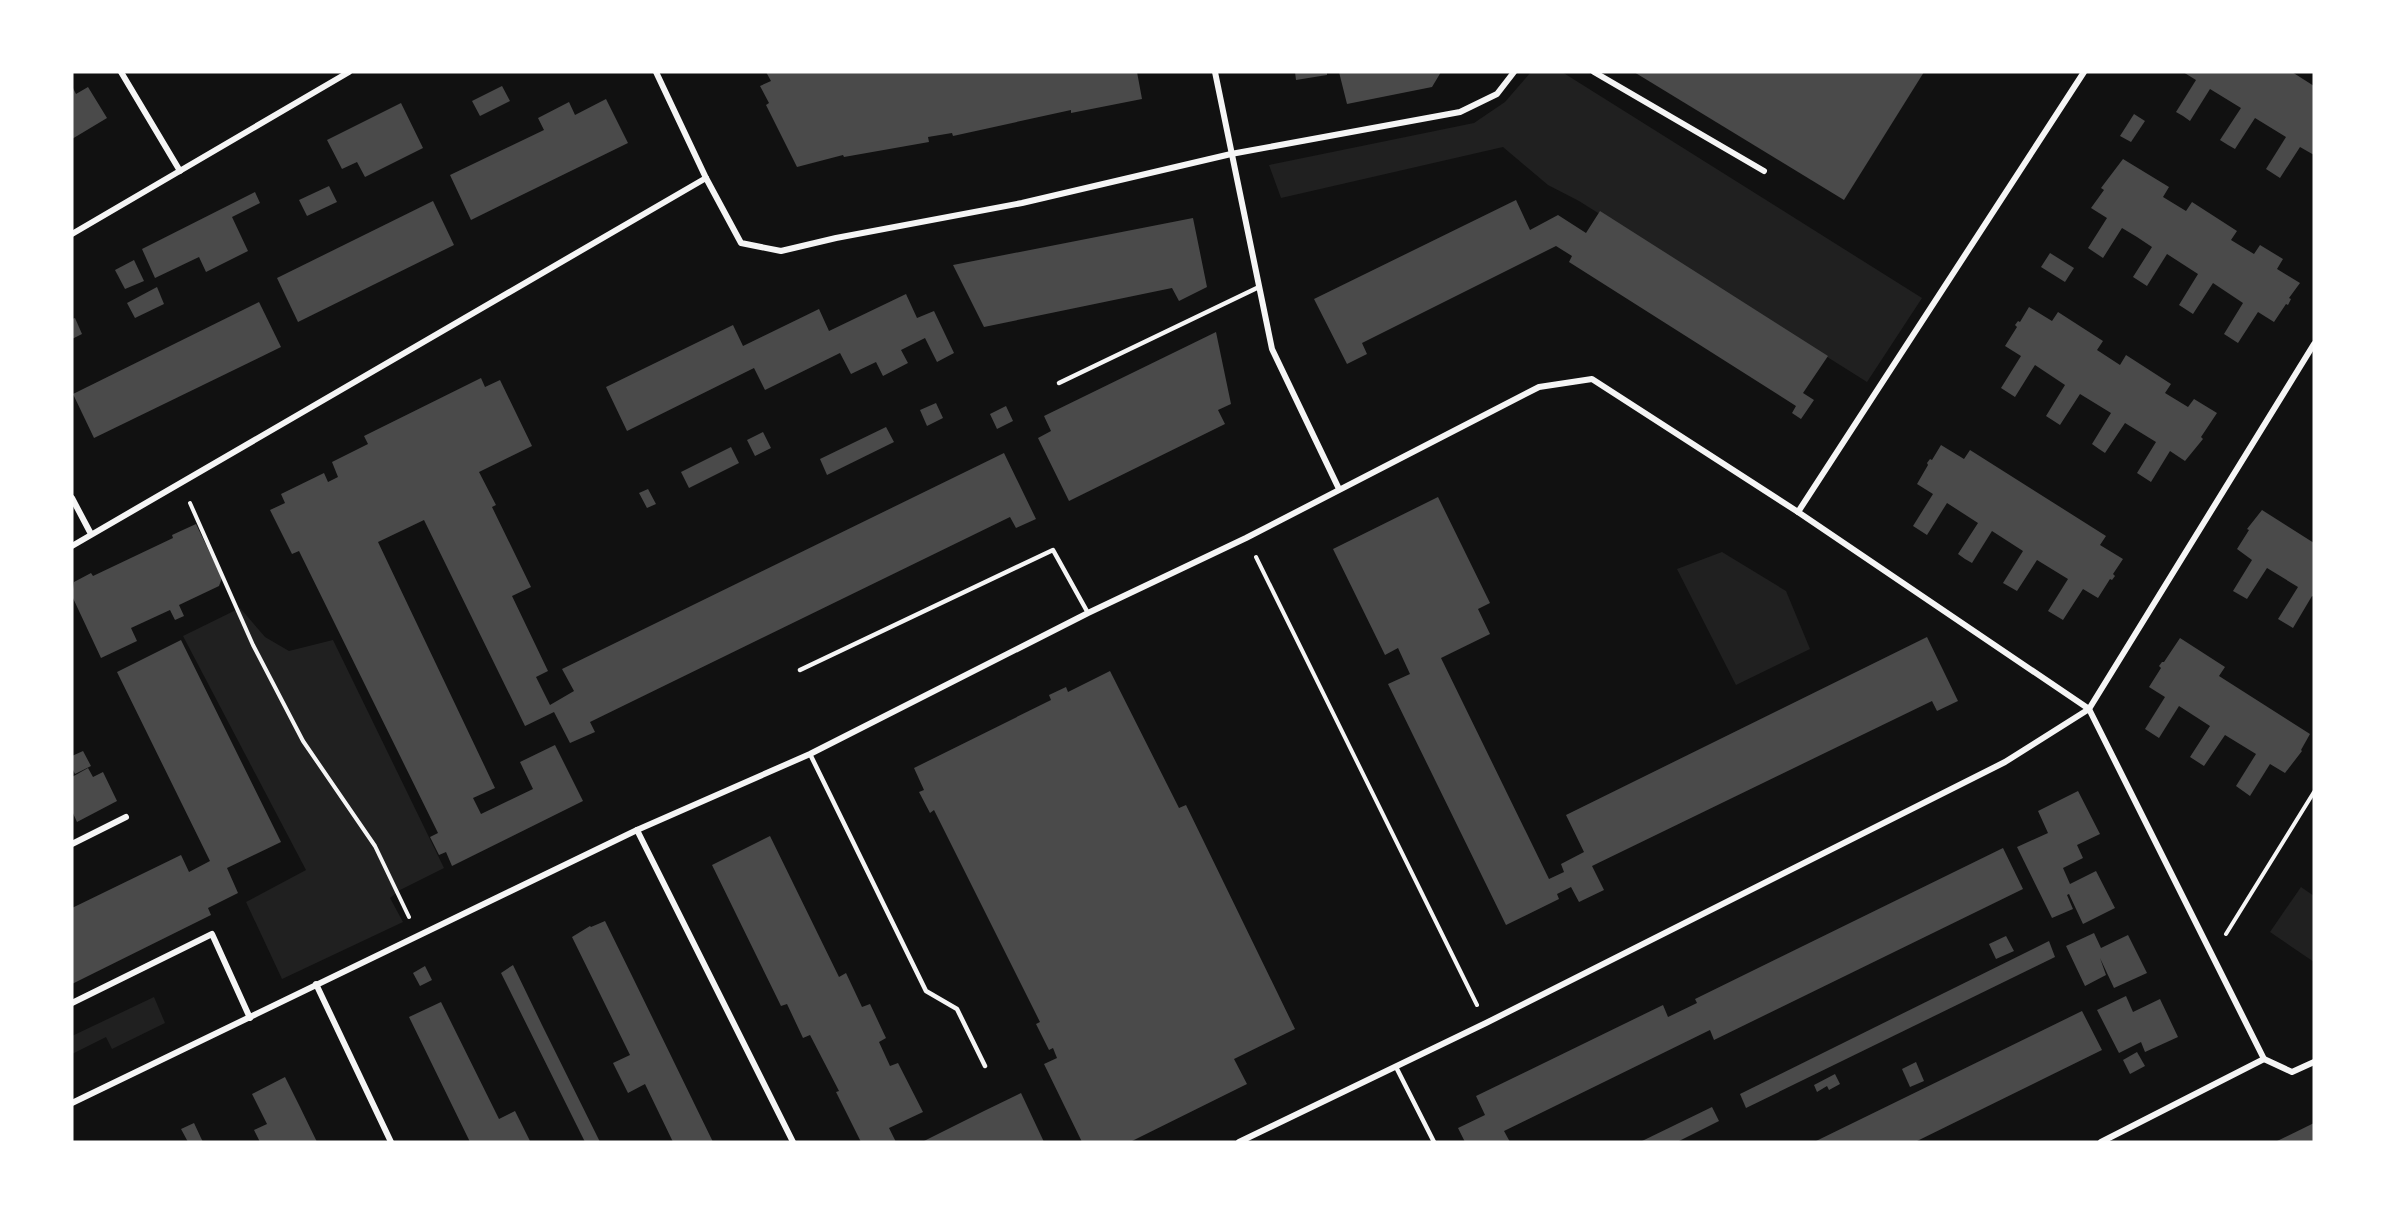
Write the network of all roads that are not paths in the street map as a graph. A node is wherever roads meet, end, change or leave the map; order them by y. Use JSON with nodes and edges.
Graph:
{"nodes":[{"id":1,"x":121,"y":72,"type":"edge"},
{"id":2,"x":349,"y":72,"type":"edge"},
{"id":3,"x":656,"y":72,"type":"edge"},
{"id":4,"x":1215,"y":72,"type":"edge"},
{"id":5,"x":1514,"y":72,"type":"edge"},
{"id":6,"x":1594,"y":72,"type":"edge"},
{"id":7,"x":2084,"y":72,"type":"edge"},
{"id":8,"x":1231,"y":154,"type":"junction"},
{"id":9,"x":180,"y":171,"type":"junction"},
{"id":10,"x":1764,"y":171,"type":"dead end"},
{"id":11,"x":706,"y":178,"type":"junction"},
{"id":12,"x":72,"y":234,"type":"edge"},
{"id":13,"x":1259,"y":287,"type":"junction"},
{"id":14,"x":2314,"y":344,"type":"edge"},
{"id":15,"x":1059,"y":383,"type":"dead end"},
{"id":16,"x":1339,"y":489,"type":"junction"},
{"id":17,"x":72,"y":498,"type":"edge"},
{"id":18,"x":1798,"y":512,"type":"junction"},
{"id":19,"x":91,"y":534,"type":"junction"},
{"id":20,"x":72,"y":546,"type":"edge"},
{"id":21,"x":1088,"y":613,"type":"junction"},
{"id":22,"x":800,"y":670,"type":"dead end"},
{"id":23,"x":2089,"y":709,"type":"junction"},
{"id":24,"x":810,"y":754,"type":"junction"},
{"id":25,"x":126,"y":817,"type":"dead end"},
{"id":26,"x":637,"y":830,"type":"junction"},
{"id":27,"x":72,"y":844,"type":"edge"},
{"id":28,"x":316,"y":984,"type":"junction"},
{"id":29,"x":72,"y":1003,"type":"edge"},
{"id":30,"x":250,"y":1018,"type":"junction"},
{"id":31,"x":2264,"y":1059,"type":"junction"},
{"id":32,"x":2314,"y":1062,"type":"edge"},
{"id":33,"x":985,"y":1066,"type":"dead end"},
{"id":34,"x":1396,"y":1067,"type":"junction"},
{"id":35,"x":72,"y":1103,"type":"edge"},
{"id":36,"x":391,"y":1142,"type":"edge"},
{"id":37,"x":792,"y":1142,"type":"edge"},
{"id":38,"x":1239,"y":1142,"type":"edge"},
{"id":39,"x":1434,"y":1142,"type":"edge"},
{"id":40,"x":2102,"y":1142,"type":"edge"}],
"edges":[{"from":1,"to":9,"type":"street"},
{"from":2,"to":9,"type":"street"},
{"from":3,"to":11,"type":"street"},
{"from":4,"to":8,"type":"street"},
{"from":5,"to":8,"type":"street"},
{"from":6,"to":10,"type":"street"},
{"from":7,"to":18,"type":"street"},
{"from":8,"to":11,"type":"street"},
{"from":8,"to":13,"type":"street"},
{"from":9,"to":12,"type":"street"},
{"from":11,"to":19,"type":"street"},
{"from":13,"to":15,"type":"lane"},
{"from":13,"to":16,"type":"street"},
{"from":14,"to":23,"type":"street"},
{"from":16,"to":18,"type":"street"},
{"from":16,"to":21,"type":"street"},
{"from":17,"to":19,"type":"street"},
{"from":18,"to":23,"type":"street"},
{"from":19,"to":20,"type":"street"},
{"from":21,"to":22,"type":"lane"},
{"from":21,"to":24,"type":"street"},
{"from":23,"to":31,"type":"street"},
{"from":23,"to":34,"type":"street"},
{"from":24,"to":26,"type":"street"},
{"from":24,"to":33,"type":"lane"},
{"from":25,"to":27,"type":"street"},
{"from":26,"to":28,"type":"street"},
{"from":26,"to":37,"type":"street"},
{"from":28,"to":30,"type":"street"},
{"from":28,"to":36,"type":"street"},
{"from":29,"to":30,"type":"street"},
{"from":30,"to":35,"type":"street"},
{"from":31,"to":32,"type":"street"},
{"from":31,"to":40,"type":"street"},
{"from":34,"to":38,"type":"street"},
{"from":34,"to":39,"type":"lane"}]}
